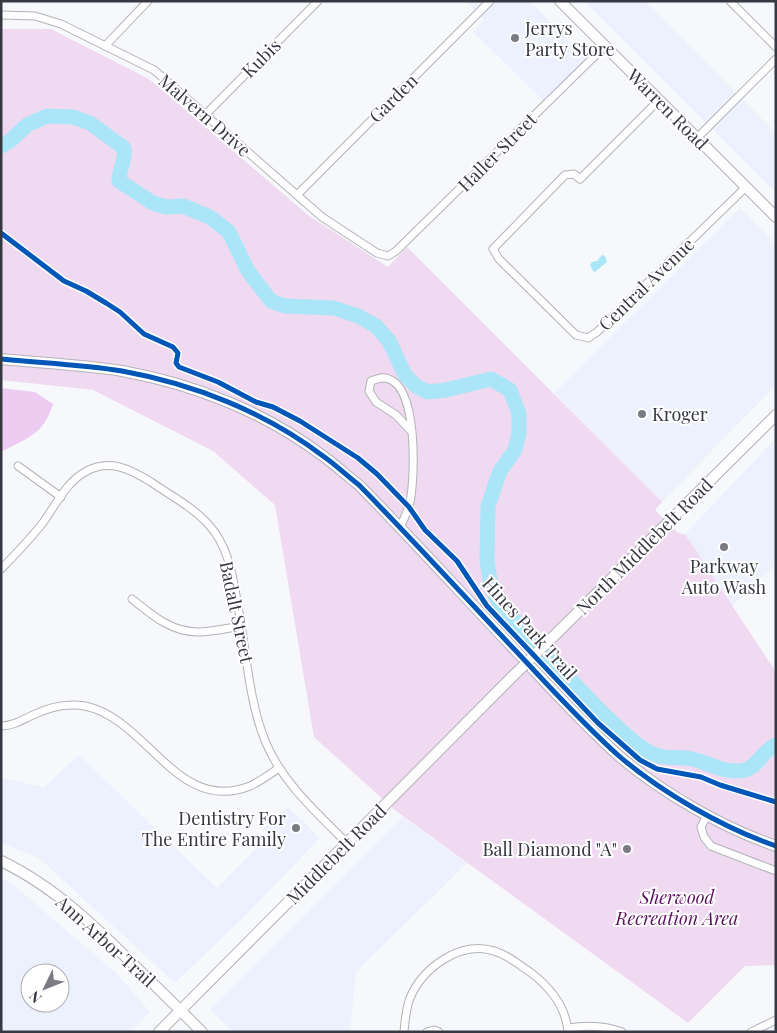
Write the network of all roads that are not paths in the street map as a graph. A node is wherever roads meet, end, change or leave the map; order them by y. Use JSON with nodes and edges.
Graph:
{"nodes":[{"id":1,"x":148,"y":1,"type":"edge"},
{"id":2,"x":318,"y":1,"type":"edge"},
{"id":3,"x":490,"y":1,"type":"edge"},
{"id":4,"x":560,"y":1,"type":"edge"},
{"id":5,"x":730,"y":1,"type":"edge"},
{"id":6,"x":1,"y":15,"type":"edge"},
{"id":7,"x":105,"y":46,"type":"junction"},
{"id":8,"x":605,"y":46,"type":"junction"},
{"id":9,"x":776,"y":47,"type":"edge"},
{"id":10,"x":776,"y":59,"type":"edge"},
{"id":11,"x":659,"y":100,"type":"junction"},
{"id":12,"x":206,"y":115,"type":"junction"},
{"id":13,"x":697,"y":138,"type":"junction"},
{"id":14,"x":746,"y":187,"type":"junction"},
{"id":15,"x":297,"y":195,"type":"junction"},
{"id":16,"x":776,"y":217,"type":"edge"},
{"id":17,"x":388,"y":256,"type":"joint"},
{"id":18,"x":1,"y":359,"type":"edge"},
{"id":19,"x":776,"y":415,"type":"edge"},
{"id":20,"x":412,"y":432,"type":"junction"},
{"id":21,"x":18,"y":466,"type":"dead end"},
{"id":22,"x":61,"y":497,"type":"junction"},
{"id":23,"x":400,"y":527,"type":"junction"},
{"id":24,"x":1,"y":569,"type":"edge"},
{"id":25,"x":132,"y":599,"type":"dead end"},
{"id":26,"x":242,"y":626,"type":"junction"},
{"id":27,"x":512,"y":678,"type":"joint"},
{"id":28,"x":1,"y":726,"type":"edge"},
{"id":29,"x":279,"y":768,"type":"junction"},
{"id":30,"x":708,"y":815,"type":"junction"},
{"id":31,"x":347,"y":843,"type":"junction"},
{"id":32,"x":776,"y":846,"type":"edge"},
{"id":33,"x":1,"y":862,"type":"edge"},
{"id":34,"x":776,"y":871,"type":"edge"},
{"id":35,"x":180,"y":1010,"type":"junction"},
{"id":36,"x":776,"y":1020,"type":"edge"},
{"id":37,"x":568,"y":1030,"type":"edge"},
{"id":38,"x":159,"y":1032,"type":"edge"},
{"id":39,"x":202,"y":1032,"type":"edge"},
{"id":40,"x":404,"y":1032,"type":"edge"},
{"id":41,"x":427,"y":1032,"type":"edge"},
{"id":42,"x":439,"y":1032,"type":"edge"},
{"id":43,"x":622,"y":1032,"type":"edge"},
{"id":44,"x":751,"y":1032,"type":"edge"}],
"edges":[{"from":1,"to":7,"type":"street"},
{"from":2,"to":12,"type":"street","name":"Kubis"},
{"from":3,"to":15,"type":"street","name":"Garden"},
{"from":4,"to":8,"type":"street","name":"Warren Road"},
{"from":5,"to":9,"type":"street"},
{"from":6,"to":7,"type":"street","name":"Malvern Drive"},
{"from":7,"to":12,"type":"street","name":"Malvern Drive"},
{"from":8,"to":11,"type":"street","name":"Warren Road"},
{"from":8,"to":17,"type":"street","name":"Haller Street"},
{"from":10,"to":13,"type":"street"},
{"from":11,"to":13,"type":"street","name":"Warren Road"},
{"from":11,"to":14,"type":"street","name":"Central Avenue"},
{"from":12,"to":15,"type":"street","name":"Malvern Drive"},
{"from":13,"to":14,"type":"street","name":"Warren Road"},
{"from":14,"to":16,"type":"street","name":"Warren Road"},
{"from":15,"to":17,"type":"street","name":"Malvern Drive"},
{"from":18,"to":23,"type":"street"},
{"from":19,"to":27,"type":"street","name":"North Middlebelt Road","bridge":true},
{"from":20,"to":20,"type":"street"},
{"from":20,"to":23,"type":"street"},
{"from":21,"to":22,"type":"street"},
{"from":22,"to":24,"type":"street","name":"Badalt Street"},
{"from":22,"to":26,"type":"street","name":"Badalt Street"},
{"from":23,"to":30,"type":"street"},
{"from":25,"to":26,"type":"street"},
{"from":26,"to":29,"type":"street","name":"Badalt Street"},
{"from":27,"to":31,"type":"street","name":"Middlebelt Road"},
{"from":28,"to":29,"type":"street"},
{"from":29,"to":31,"type":"street","name":"Badalt Street"},
{"from":30,"to":32,"type":"street"},
{"from":30,"to":34,"type":"street"},
{"from":31,"to":35,"type":"street","name":"Middlebelt Road"},
{"from":33,"to":35,"type":"street","name":"Ann Arbor Trail"},
{"from":35,"to":38,"type":"street","name":"Middlebelt Road"},
{"from":35,"to":39,"type":"street","name":"Ann Arbor Trail"},
{"from":36,"to":44,"type":"street"},
{"from":37,"to":40,"type":"street"},
{"from":37,"to":43,"type":"street"},
{"from":41,"to":42,"type":"street"}]}
